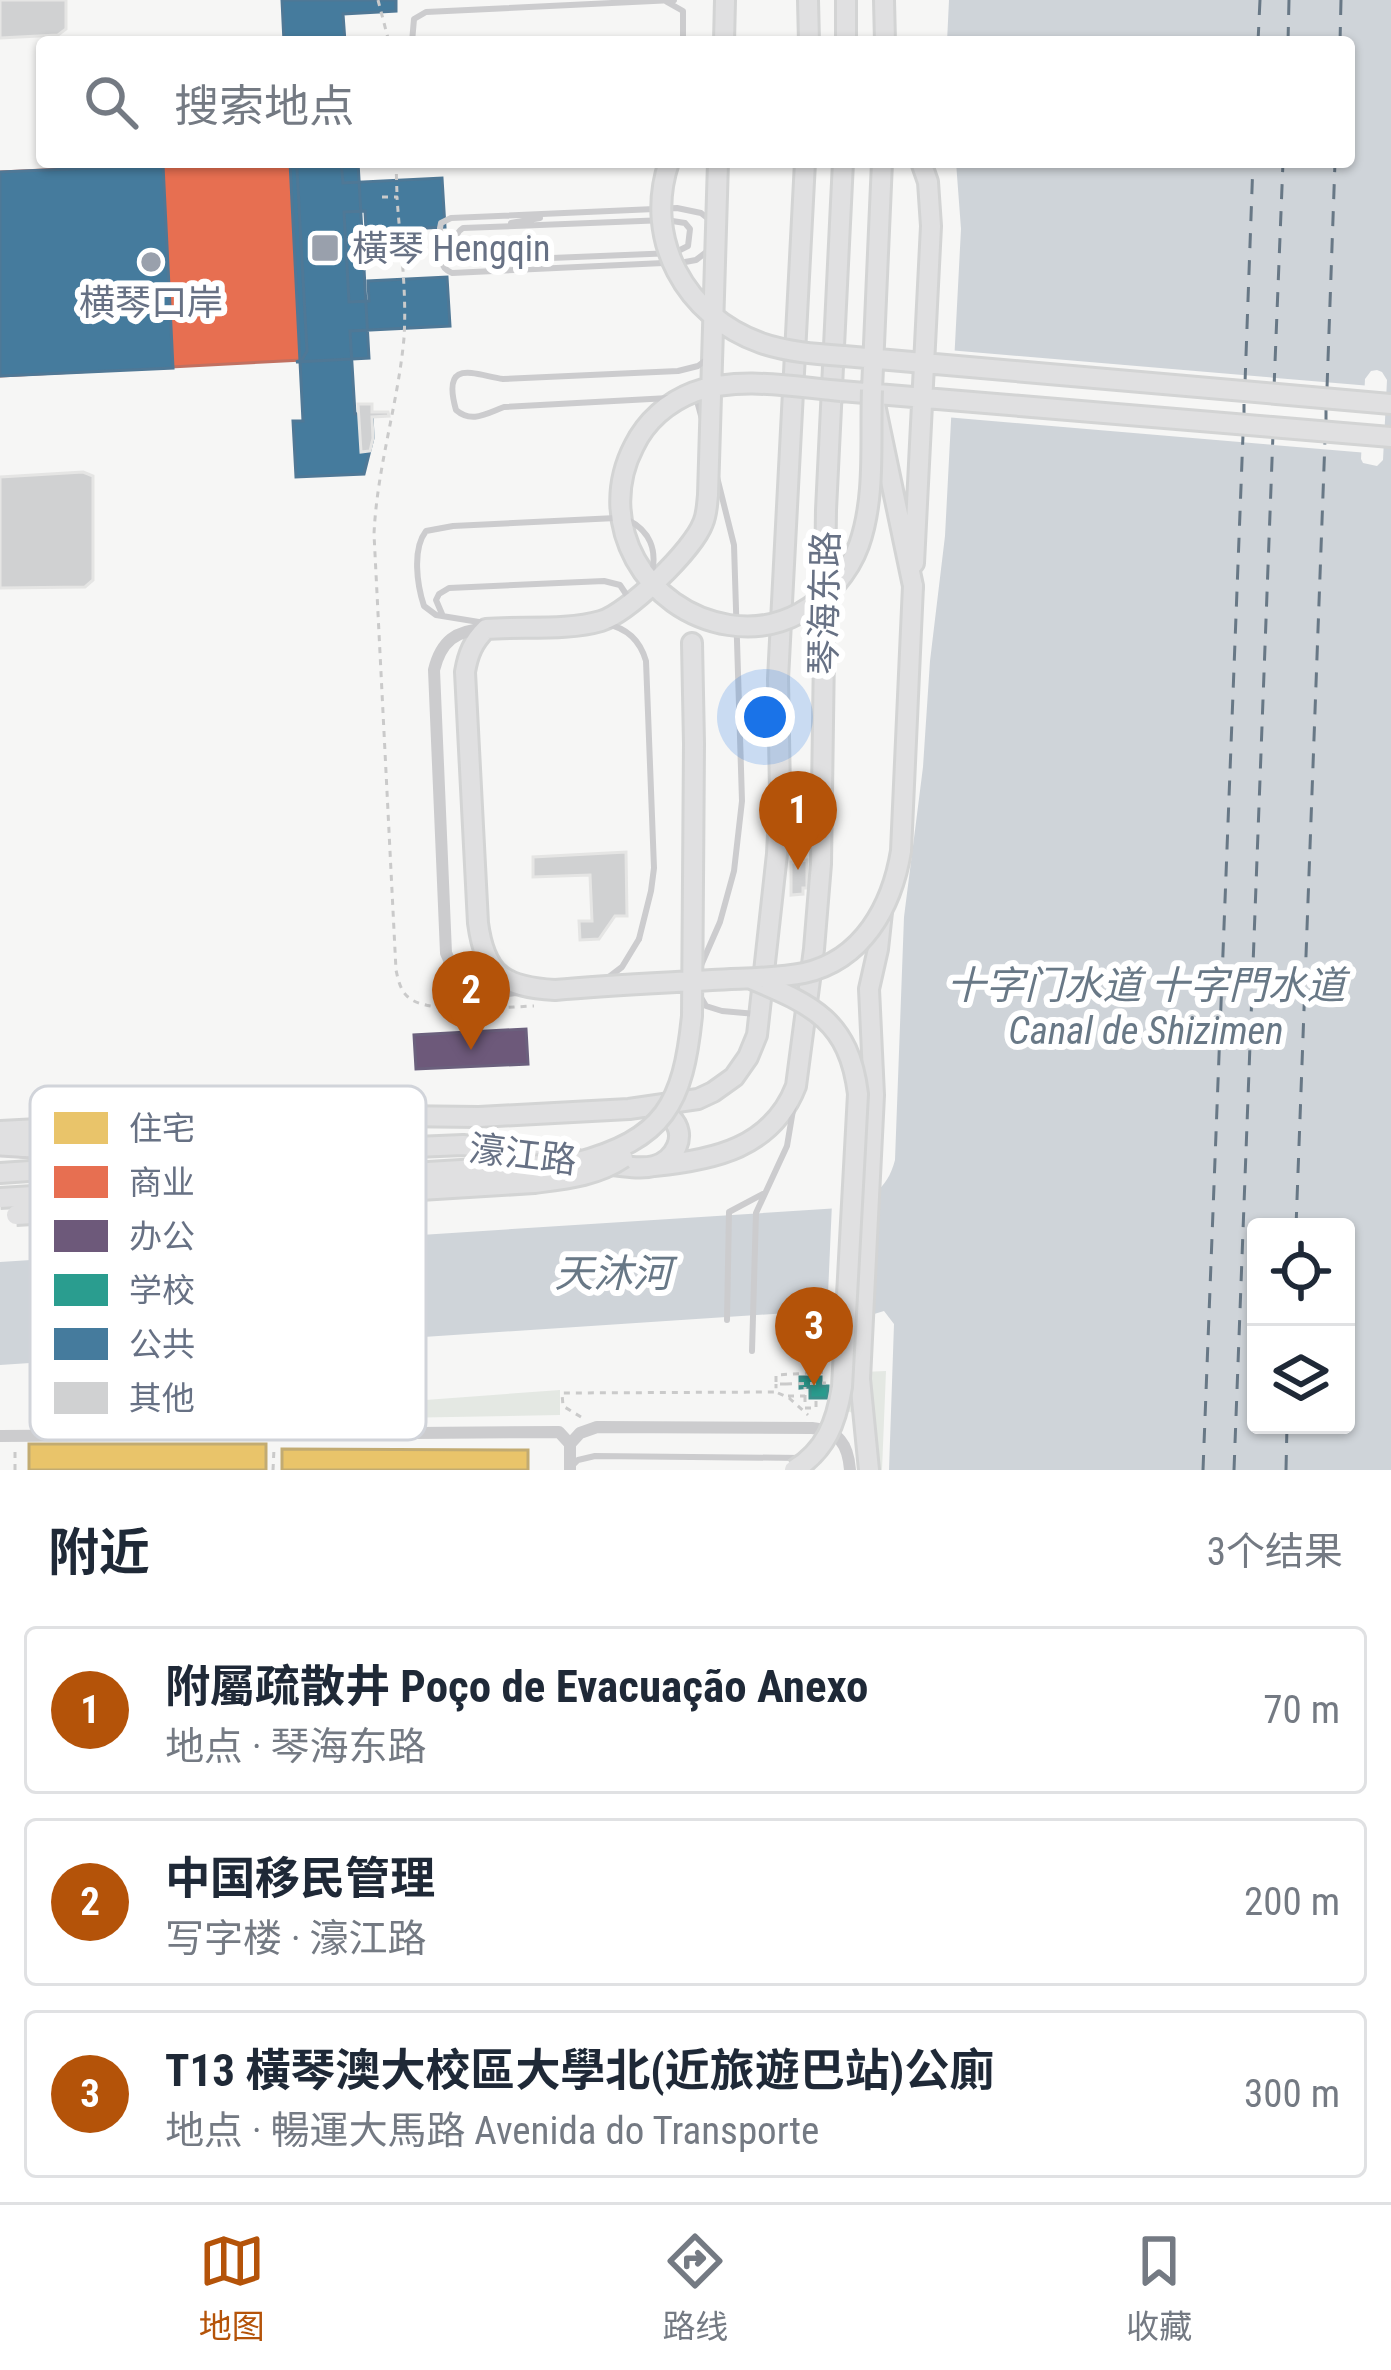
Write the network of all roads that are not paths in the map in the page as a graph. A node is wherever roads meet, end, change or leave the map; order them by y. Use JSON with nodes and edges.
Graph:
{"nodes":[{"id":1,"x":674,"y":0,"type":"edge"},
{"id":2,"x":725,"y":0,"type":"edge"},
{"id":3,"x":808,"y":0,"type":"edge"},
{"id":4,"x":846,"y":0,"type":"edge"},
{"id":5,"x":884,"y":0,"type":"edge"},
{"id":6,"x":660,"y":1,"type":"edge"},
{"id":7,"x":412,"y":36,"type":"edge"},
{"id":8,"x":683,"y":36,"type":"edge"},
{"id":9,"x":724,"y":36,"type":"edge"},
{"id":10,"x":809,"y":36,"type":"edge"},
{"id":11,"x":846,"y":36,"type":"edge"},
{"id":12,"x":885,"y":36,"type":"edge"},
{"id":13,"x":668,"y":168,"type":"edge"},
{"id":14,"x":718,"y":168,"type":"edge"},
{"id":15,"x":805,"y":168,"type":"edge"},
{"id":16,"x":843,"y":168,"type":"edge"},
{"id":17,"x":882,"y":168,"type":"edge"},
{"id":18,"x":923,"y":168,"type":"edge"},
{"id":19,"x":568,"y":213,"type":"junction"},
{"id":20,"x":484,"y":227,"type":"junction"},
{"id":21,"x":715,"y":234,"type":"junction"},
{"id":22,"x":478,"y":261,"type":"junction"},
{"id":23,"x":511,"y":270,"type":"junction"},
{"id":24,"x":712,"y":350,"type":"junction"},
{"id":25,"x":872,"y":390,"type":"junction"},
{"id":26,"x":1278,"y":394,"type":"junction"},
{"id":27,"x":1391,"y":404,"type":"edge"},
{"id":28,"x":703,"y":408,"type":"junction"},
{"id":29,"x":1276,"y":428,"type":"junction"},
{"id":30,"x":1391,"y":437,"type":"edge"},
{"id":31,"x":913,"y":586,"type":"junction"},
{"id":32,"x":648,"y":589,"type":"junction"},
{"id":33,"x":625,"y":608,"type":"junction"},
{"id":34,"x":445,"y":617,"type":"junction"},
{"id":35,"x":585,"y":624,"type":"junction"},
{"id":36,"x":493,"y":628,"type":"junction"},
{"id":37,"x":692,"y":644,"type":"dead end"},
{"id":38,"x":882,"y":913,"type":"junction"},
{"id":39,"x":746,"y":977,"type":"junction"},
{"id":40,"x":605,"y":980,"type":"dead end"},
{"id":41,"x":531,"y":997,"type":"junction"},
{"id":42,"x":760,"y":1014,"type":"junction"},
{"id":43,"x":796,"y":1086,"type":"junction"},
{"id":44,"x":629,"y":1109,"type":"junction"},
{"id":45,"x":426,"y":1117,"type":"edge"},
{"id":46,"x":479,"y":1118,"type":"junction"},
{"id":47,"x":663,"y":1120,"type":"junction"},
{"id":48,"x":426,"y":1126,"type":"edge"},
{"id":49,"x":30,"y":1129,"type":"edge"},
{"id":50,"x":0,"y":1131,"type":"edge"},
{"id":51,"x":426,"y":1144,"type":"edge"},
{"id":52,"x":30,"y":1146,"type":"edge"},
{"id":53,"x":0,"y":1147,"type":"edge"},
{"id":54,"x":654,"y":1166,"type":"junction"},
{"id":55,"x":30,"y":1170,"type":"edge"},
{"id":56,"x":426,"y":1172,"type":"edge"},
{"id":57,"x":0,"y":1173,"type":"edge"},
{"id":58,"x":426,"y":1188,"type":"edge"},
{"id":59,"x":765,"y":1194,"type":"junction"},
{"id":60,"x":30,"y":1196,"type":"edge"},
{"id":61,"x":0,"y":1198,"type":"edge"},
{"id":62,"x":727,"y":1320,"type":"dead end"},
{"id":63,"x":752,"y":1351,"type":"dead end"},
{"id":64,"x":563,"y":1426,"type":"junction"},
{"id":65,"x":597,"y":1426,"type":"junction"},
{"id":66,"x":426,"y":1430,"type":"edge"},
{"id":67,"x":30,"y":1435,"type":"edge"},
{"id":68,"x":0,"y":1436,"type":"edge"},
{"id":69,"x":570,"y":1444,"type":"junction"},
{"id":70,"x":814,"y":1461,"type":"dead end"},
{"id":71,"x":570,"y":1470,"type":"edge"},
{"id":72,"x":794,"y":1470,"type":"edge"},
{"id":73,"x":850,"y":1470,"type":"edge"},
{"id":74,"x":869,"y":1470,"type":"edge"}],
"edges":[{"from":1,"to":6,"type":"lane","bridge":true},
{"from":2,"to":9,"type":"main road"},
{"from":3,"to":10,"type":"main road"},
{"from":4,"to":11,"type":"main road"},
{"from":5,"to":12,"type":"main road"},
{"from":6,"to":7,"type":"lane","bridge":true},
{"from":6,"to":8,"type":"lane"},
{"from":13,"to":26,"type":"main road","bridge":true},
{"from":14,"to":21,"type":"main road","bridge":true},
{"from":15,"to":42,"type":"main road","name":"琴海东路"},
{"from":16,"to":43,"type":"main road","name":"琴海东路"},
{"from":17,"to":25,"type":"main road"},
{"from":18,"to":31,"type":"main road"},
{"from":19,"to":20,"type":"lane"},
{"from":19,"to":21,"type":"lane"},
{"from":19,"to":23,"type":"lane"},
{"from":20,"to":22,"type":"lane"},
{"from":20,"to":22,"type":"lane","bridge":true},
{"from":21,"to":23,"type":"lane","bridge":true},
{"from":21,"to":24,"type":"main road","bridge":true},
{"from":22,"to":23,"type":"lane"},
{"from":24,"to":28,"type":"main road","bridge":true},
{"from":24,"to":28,"type":"lane","bridge":true},
{"from":25,"to":29,"type":"main road","bridge":true},
{"from":25,"to":31,"type":"main road","bridge":true},
{"from":26,"to":27,"type":"main road"},
{"from":26,"to":29,"type":"main road"},
{"from":28,"to":32,"type":"main road","bridge":true},
{"from":28,"to":42,"type":"lane"},
{"from":29,"to":30,"type":"main road"},
{"from":31,"to":38,"type":"main road","bridge":true},
{"from":32,"to":33,"type":"main road","bridge":true},
{"from":32,"to":34,"type":"lane","bridge":true},
{"from":33,"to":34,"type":"lane","bridge":true},
{"from":33,"to":35,"type":"main road","bridge":true},
{"from":34,"to":36,"type":"lane","bridge":true},
{"from":35,"to":36,"type":"main road","bridge":true},
{"from":35,"to":40,"type":"lane","bridge":true},
{"from":36,"to":41,"type":"main road","bridge":true},
{"from":36,"to":41,"type":"street","bridge":true},
{"from":37,"to":47,"type":"main road","bridge":true},
{"from":38,"to":39,"type":"main road","bridge":true},
{"from":38,"to":74,"type":"main road"},
{"from":39,"to":41,"type":"main road","bridge":true},
{"from":39,"to":72,"type":"main road","bridge":true},
{"from":42,"to":44,"type":"main road","name":"琴海东路"},
{"from":43,"to":54,"type":"main road","name":"琴海东路"},
{"from":43,"to":59,"type":"lane"},
{"from":44,"to":46,"type":"main road"},
{"from":44,"to":54,"type":"main road"},
{"from":45,"to":46,"type":"main road"},
{"from":46,"to":48,"type":"main road"},
{"from":47,"to":56,"type":"main road","bridge":true},
{"from":47,"to":58,"type":"main road","bridge":true},
{"from":49,"to":50,"type":"main road"},
{"from":51,"to":54,"type":"main road","name":"濠江路"},
{"from":52,"to":53,"type":"main road"},
{"from":55,"to":57,"type":"main road","name":"濠江路"},
{"from":59,"to":62,"type":"lane"},
{"from":59,"to":63,"type":"lane"},
{"from":60,"to":61,"type":"main road","bridge":true},
{"from":64,"to":65,"type":"street"},
{"from":64,"to":66,"type":"street"},
{"from":64,"to":69,"type":"street"},
{"from":65,"to":69,"type":"street"},
{"from":65,"to":73,"type":"street"},
{"from":67,"to":68,"type":"street"},
{"from":69,"to":71,"type":"street"},
{"from":70,"to":71,"type":"lane"}]}
